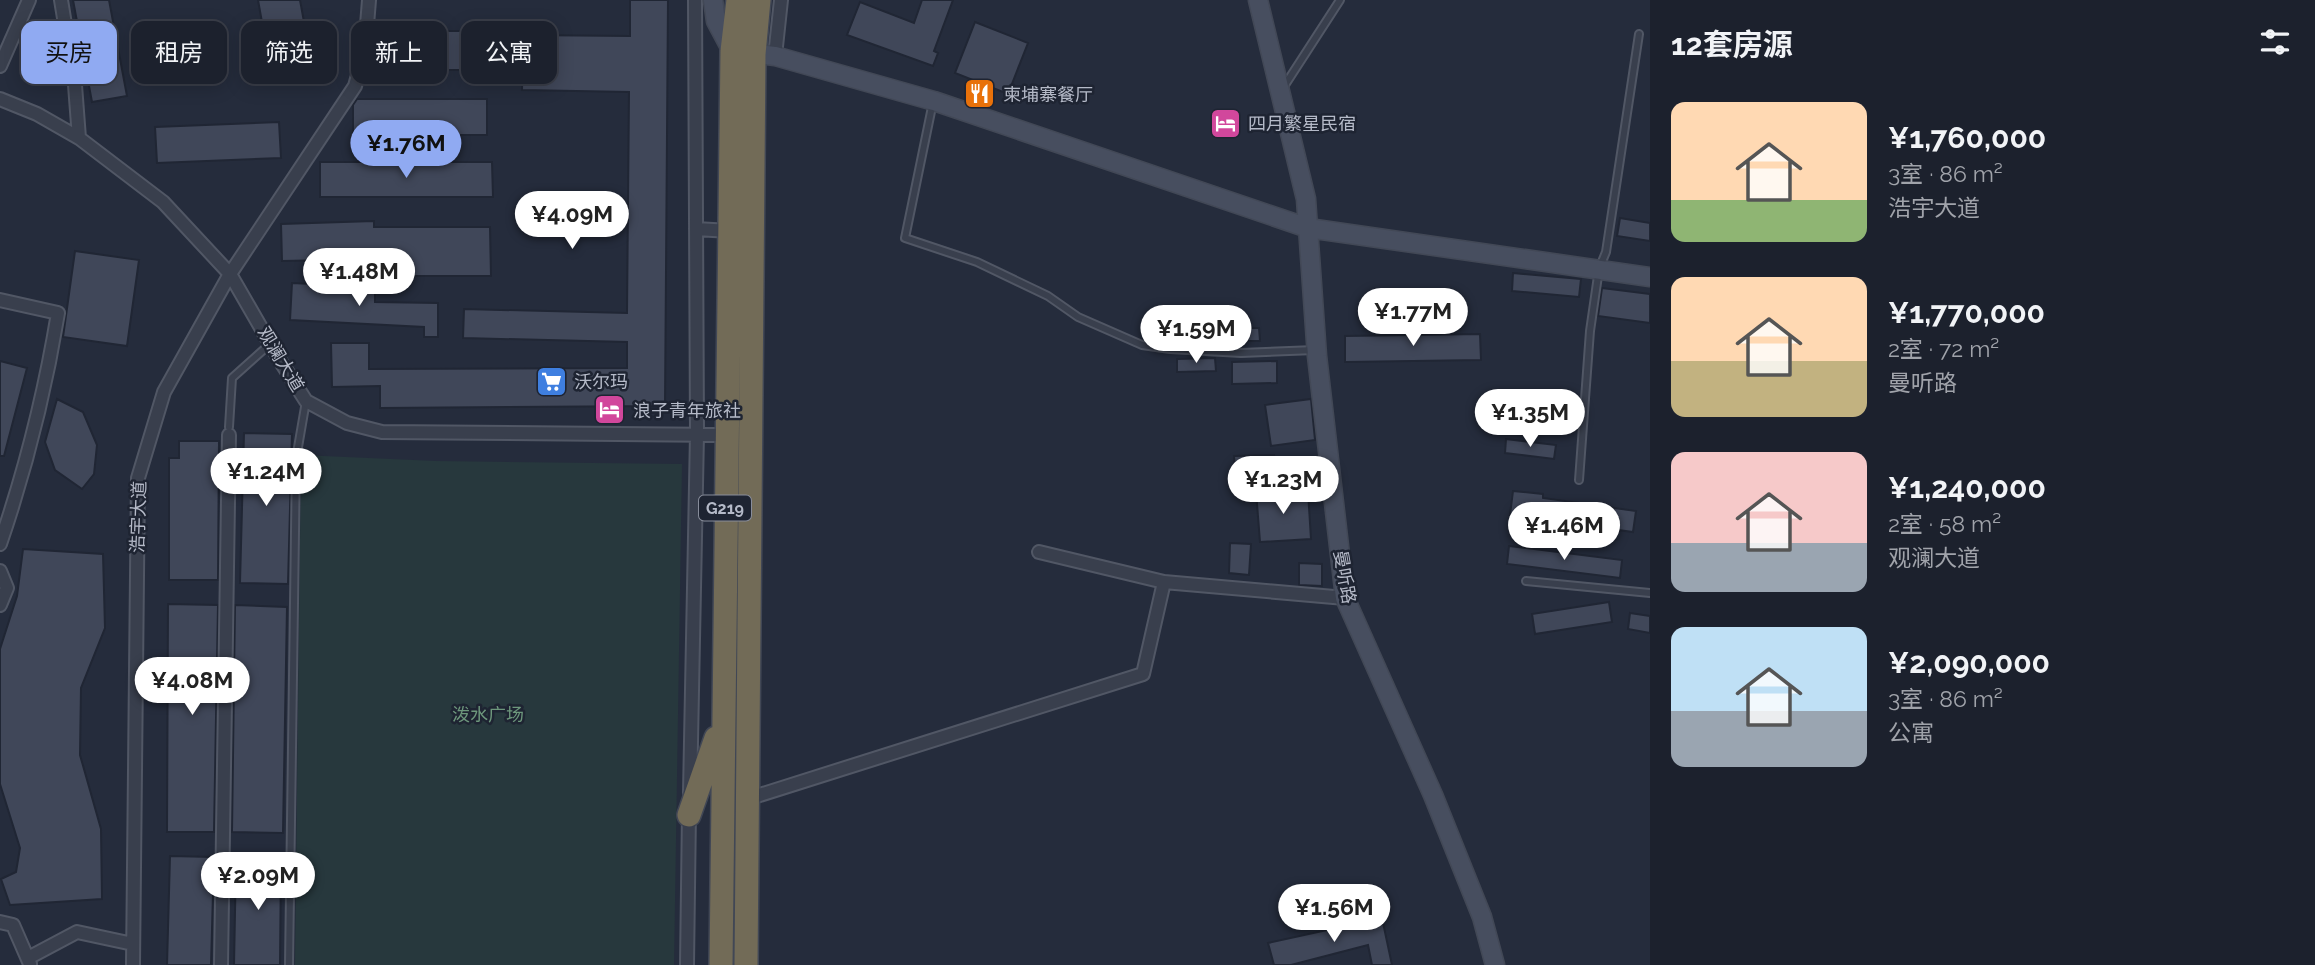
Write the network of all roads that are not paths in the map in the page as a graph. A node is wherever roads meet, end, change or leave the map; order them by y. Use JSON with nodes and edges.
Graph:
{"nodes":[{"id":1,"x":29,"y":0,"type":"edge"},
{"id":2,"x":61,"y":0,"type":"edge"},
{"id":3,"x":369,"y":0,"type":"edge"},
{"id":4,"x":695,"y":0,"type":"edge"},
{"id":5,"x":713,"y":0,"type":"edge"},
{"id":6,"x":759,"y":0,"type":"edge"},
{"id":7,"x":780,"y":0,"type":"edge"},
{"id":8,"x":1258,"y":0,"type":"edge"},
{"id":9,"x":1339,"y":0,"type":"edge"},
{"id":10,"x":736,"y":3,"type":"edge"},
{"id":11,"x":1639,"y":34,"type":"dead end"},
{"id":12,"x":753,"y":54,"type":"junction"},
{"id":13,"x":0,"y":66,"type":"edge"},
{"id":14,"x":1280,"y":92,"type":"junction"},
{"id":15,"x":0,"y":99,"type":"edge"},
{"id":16,"x":933,"y":101,"type":"junction"},
{"id":17,"x":79,"y":138,"type":"junction"},
{"id":18,"x":1308,"y":228,"type":"junction"},
{"id":19,"x":696,"y":229,"type":"junction"},
{"id":20,"x":730,"y":231,"type":"junction"},
{"id":21,"x":1599,"y":269,"type":"junction"},
{"id":22,"x":230,"y":274,"type":"junction"},
{"id":23,"x":1650,"y":277,"type":"edge"},
{"id":24,"x":0,"y":300,"type":"edge"},
{"id":25,"x":271,"y":344,"type":"junction"},
{"id":26,"x":1317,"y":351,"type":"junction"},
{"id":27,"x":306,"y":401,"type":"junction"},
{"id":28,"x":229,"y":431,"type":"joint"},
{"id":29,"x":697,"y":434,"type":"junction"},
{"id":30,"x":726,"y":435,"type":"junction"},
{"id":31,"x":1579,"y":480,"type":"dead end"},
{"id":32,"x":5,"y":516,"type":"edge"},
{"id":33,"x":0,"y":544,"type":"edge"},
{"id":34,"x":1039,"y":552,"type":"dead end"},
{"id":35,"x":0,"y":571,"type":"edge"},
{"id":36,"x":1526,"y":581,"type":"dead end"},
{"id":37,"x":1164,"y":582,"type":"junction"},
{"id":38,"x":1650,"y":593,"type":"edge"},
{"id":39,"x":1345,"y":598,"type":"junction"},
{"id":40,"x":0,"y":605,"type":"edge"},
{"id":41,"x":723,"y":719,"type":"junction"},
{"id":42,"x":747,"y":799,"type":"junction"},
{"id":43,"x":690,"y":815,"type":"junction"},
{"id":44,"x":0,"y":922,"type":"edge"},
{"id":45,"x":133,"y":944,"type":"junction"},
{"id":46,"x":29,"y":961,"type":"edge"},
{"id":47,"x":133,"y":965,"type":"edge"},
{"id":48,"x":221,"y":965,"type":"edge"},
{"id":49,"x":289,"y":965,"type":"edge"},
{"id":50,"x":687,"y":965,"type":"edge"},
{"id":51,"x":721,"y":965,"type":"edge"},
{"id":52,"x":746,"y":965,"type":"edge"},
{"id":53,"x":1495,"y":965,"type":"edge"}],
"edges":[{"from":1,"to":13,"type":"street"},
{"from":2,"to":17,"type":"street"},
{"from":3,"to":22,"type":"street","name":"浩宇大道"},
{"from":4,"to":19,"type":"street"},
{"from":5,"to":12,"type":"street"},
{"from":6,"to":12,"type":"highway"},
{"from":7,"to":12,"type":"street"},
{"from":8,"to":14,"type":"street","name":"曼听路"},
{"from":9,"to":14,"type":"lane"},
{"from":10,"to":12,"type":"highway"},
{"from":11,"to":21,"type":"lane"},
{"from":12,"to":16,"type":"street"},
{"from":12,"to":20,"type":"highway","number":"G219"},
{"from":12,"to":42,"type":"highway","number":"G219"},
{"from":14,"to":18,"type":"street","name":"曼听路"},
{"from":15,"to":17,"type":"street","name":"观澜大道"},
{"from":16,"to":18,"type":"street"},
{"from":16,"to":26,"type":"lane"},
{"from":17,"to":22,"type":"street","name":"观澜大道"},
{"from":18,"to":21,"type":"street"},
{"from":18,"to":26,"type":"street","name":"曼听路"},
{"from":19,"to":20,"type":"street"},
{"from":19,"to":29,"type":"street"},
{"from":20,"to":30,"type":"highway","number":"G219"},
{"from":21,"to":23,"type":"street"},
{"from":21,"to":31,"type":"lane"},
{"from":22,"to":25,"type":"street","name":"观澜大道"},
{"from":22,"to":45,"type":"street","name":"浩宇大道"},
{"from":24,"to":32,"type":"street"},
{"from":25,"to":27,"type":"street","name":"观澜大道"},
{"from":25,"to":28,"type":"lane"},
{"from":26,"to":39,"type":"street","name":"曼听路"},
{"from":27,"to":29,"type":"street","name":"观澜大道"},
{"from":27,"to":49,"type":"lane"},
{"from":28,"to":48,"type":"street"},
{"from":29,"to":30,"type":"street","name":"观澜大道"},
{"from":29,"to":43,"type":"street"},
{"from":30,"to":41,"type":"highway","number":"G219"},
{"from":32,"to":33,"type":"street"},
{"from":34,"to":37,"type":"street"},
{"from":35,"to":40,"type":"street"},
{"from":36,"to":38,"type":"lane"},
{"from":37,"to":39,"type":"street"},
{"from":37,"to":42,"type":"street"},
{"from":39,"to":53,"type":"street","name":"曼听路"},
{"from":41,"to":43,"type":"highway"},
{"from":41,"to":51,"type":"highway","number":"G219"},
{"from":42,"to":52,"type":"highway","number":"G219"},
{"from":43,"to":50,"type":"street"},
{"from":44,"to":46,"type":"street"},
{"from":45,"to":46,"type":"street"},
{"from":45,"to":47,"type":"street","name":"浩宇大道"}]}
